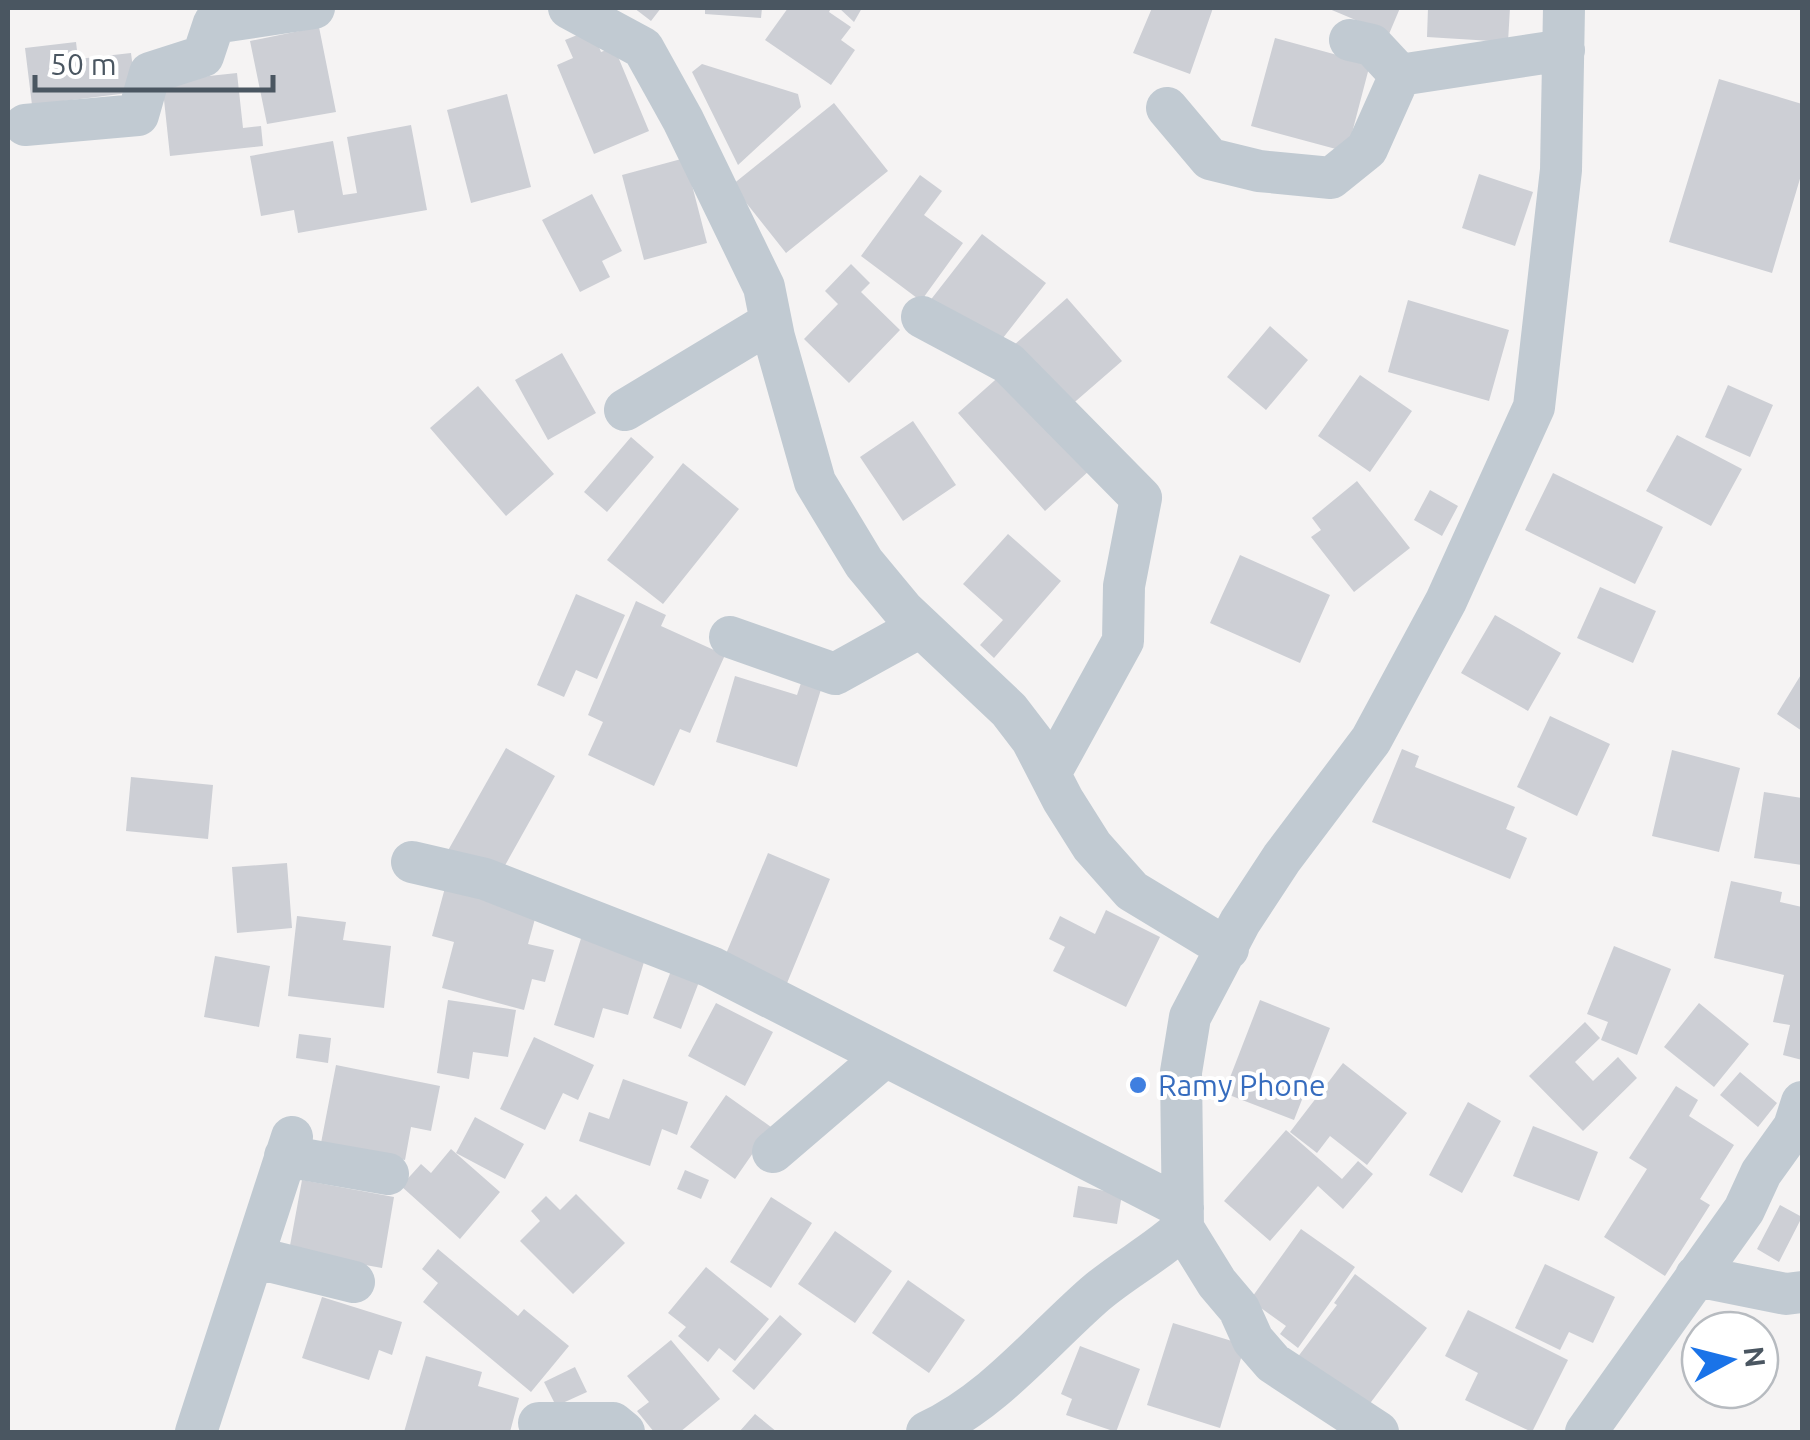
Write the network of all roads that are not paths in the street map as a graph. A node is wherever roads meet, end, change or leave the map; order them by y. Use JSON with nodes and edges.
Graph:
{"nodes":[{"id":1,"x":314,"y":8,"type":"edge"},
{"id":2,"x":569,"y":8,"type":"edge"},
{"id":3,"x":1564,"y":8,"type":"edge"},
{"id":4,"x":1350,"y":40,"type":"dead end"},
{"id":5,"x":1564,"y":50,"type":"junction"},
{"id":6,"x":1400,"y":75,"type":"junction"},
{"id":7,"x":1167,"y":108,"type":"dead end"},
{"id":8,"x":25,"y":125,"type":"dead end"},
{"id":9,"x":922,"y":317,"type":"dead end"},
{"id":10,"x":771,"y":322,"type":"junction"},
{"id":11,"x":625,"y":410,"type":"dead end"},
{"id":12,"x":920,"y":626,"type":"junction"},
{"id":13,"x":730,"y":637,"type":"dead end"},
{"id":14,"x":1051,"y":772,"type":"junction"},
{"id":15,"x":412,"y":862,"type":"dead end"},
{"id":16,"x":1228,"y":948,"type":"junction"},
{"id":17,"x":884,"y":1057,"type":"junction"},
{"id":18,"x":1802,"y":1102,"type":"edge"},
{"id":19,"x":772,"y":1152,"type":"dead end"},
{"id":20,"x":388,"y":1174,"type":"dead end"},
{"id":21,"x":1183,"y":1218,"type":"junction"},
{"id":22,"x":253,"y":1257,"type":"junction"},
{"id":23,"x":1696,"y":1276,"type":"junction"},
{"id":24,"x":354,"y":1282,"type":"dead end"},
{"id":25,"x":1802,"y":1292,"type":"edge"},
{"id":26,"x":539,"y":1424,"type":"dead end"},
{"id":27,"x":196,"y":1432,"type":"edge"},
{"id":28,"x":624,"y":1432,"type":"edge"},
{"id":29,"x":927,"y":1432,"type":"edge"},
{"id":30,"x":1378,"y":1432,"type":"edge"},
{"id":31,"x":1586,"y":1432,"type":"edge"}],
"edges":[{"from":1,"to":8,"type":"street"},
{"from":2,"to":10,"type":"street"},
{"from":3,"to":5,"type":"street"},
{"from":4,"to":6,"type":"street"},
{"from":5,"to":6,"type":"street"},
{"from":5,"to":16,"type":"street"},
{"from":6,"to":7,"type":"street"},
{"from":9,"to":14,"type":"street"},
{"from":10,"to":11,"type":"street"},
{"from":10,"to":12,"type":"street"},
{"from":12,"to":13,"type":"street"},
{"from":12,"to":14,"type":"street"},
{"from":14,"to":16,"type":"street"},
{"from":15,"to":17,"type":"street"},
{"from":16,"to":21,"type":"street"},
{"from":17,"to":19,"type":"street"},
{"from":17,"to":21,"type":"street"},
{"from":18,"to":23,"type":"street"},
{"from":20,"to":22,"type":"street"},
{"from":21,"to":29,"type":"street"},
{"from":21,"to":30,"type":"street"},
{"from":22,"to":24,"type":"street"},
{"from":22,"to":27,"type":"street"},
{"from":23,"to":25,"type":"street"},
{"from":23,"to":31,"type":"street"},
{"from":26,"to":28,"type":"street"}]}
